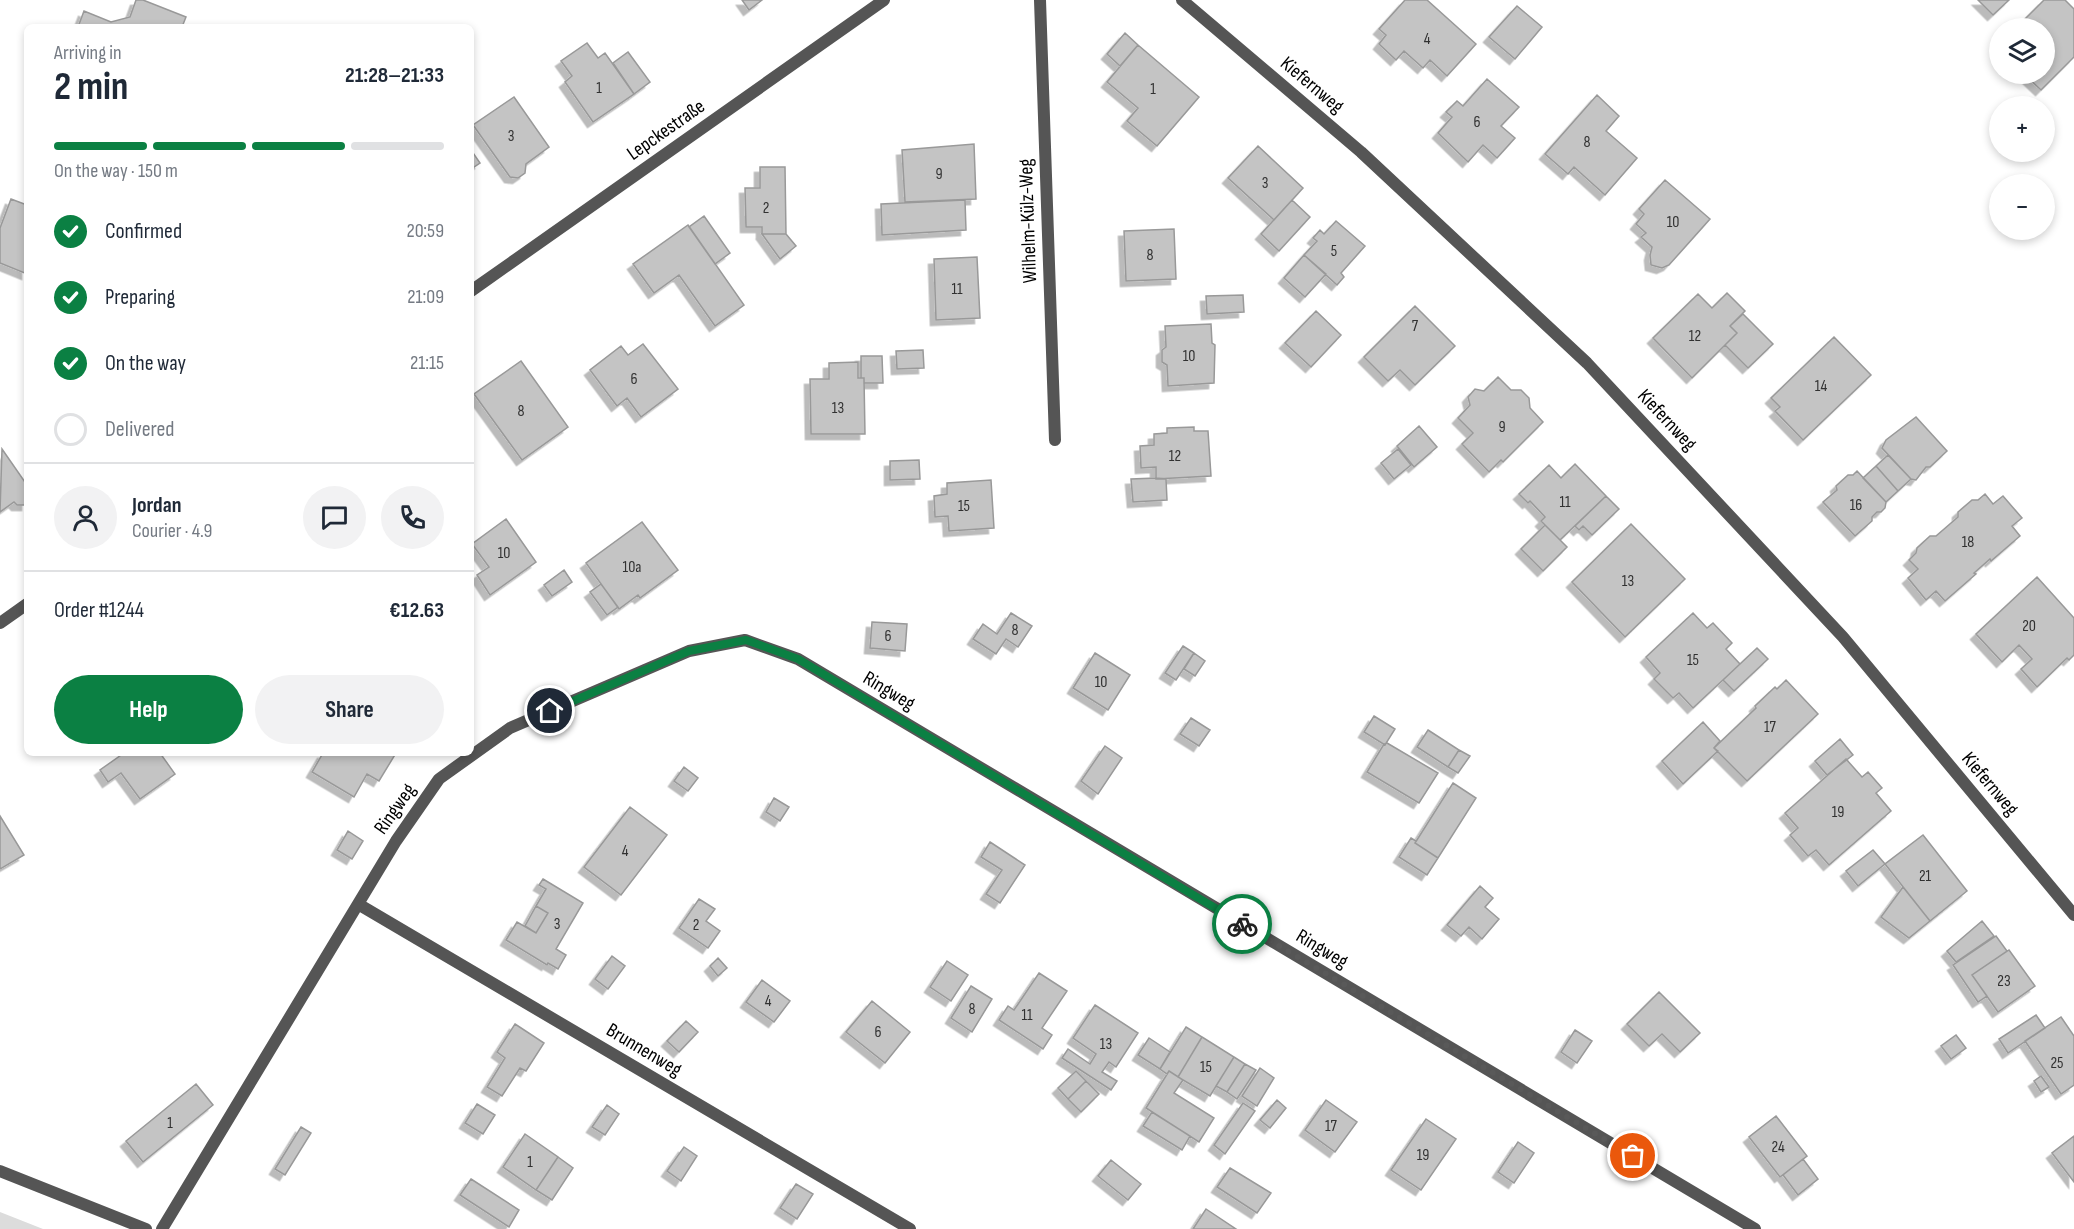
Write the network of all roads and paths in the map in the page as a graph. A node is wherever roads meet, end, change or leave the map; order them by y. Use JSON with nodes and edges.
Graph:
{"nodes":[{"id":1,"x":884,"y":0,"type":"edge"},
{"id":2,"x":1040,"y":0,"type":"edge"},
{"id":3,"x":1182,"y":0,"type":"edge"},
{"id":4,"x":474,"y":289,"type":"edge"},
{"id":5,"x":1055,"y":440,"type":"dead end"},
{"id":6,"x":24,"y":606,"type":"edge"},
{"id":7,"x":0,"y":623,"type":"edge"},
{"id":8,"x":474,"y":754,"type":"edge"},
{"id":9,"x":471,"y":756,"type":"edge"},
{"id":10,"x":358,"y":904,"type":"junction"},
{"id":11,"x":2074,"y":915,"type":"edge"},
{"id":12,"x":0,"y":1171,"type":"edge"},
{"id":13,"x":146,"y":1229,"type":"edge"},
{"id":14,"x":162,"y":1229,"type":"edge"},
{"id":15,"x":910,"y":1229,"type":"edge"},
{"id":16,"x":1755,"y":1229,"type":"edge"}],
"edges":[{"from":1,"to":4,"type":"street","name":"Lepckestraße"},
{"from":2,"to":5,"type":"street","name":"Wilhelm-Külz-Weg"},
{"from":3,"to":11,"type":"street","name":"Kiefernweg"},
{"from":6,"to":7,"type":"street"},
{"from":8,"to":16,"type":"street","name":"Ringweg"},
{"from":9,"to":10,"type":"street","name":"Ringweg"},
{"from":10,"to":14,"type":"street","name":"Ringweg"},
{"from":10,"to":15,"type":"street","name":"Brunnenweg"},
{"from":12,"to":13,"type":"street"}]}
